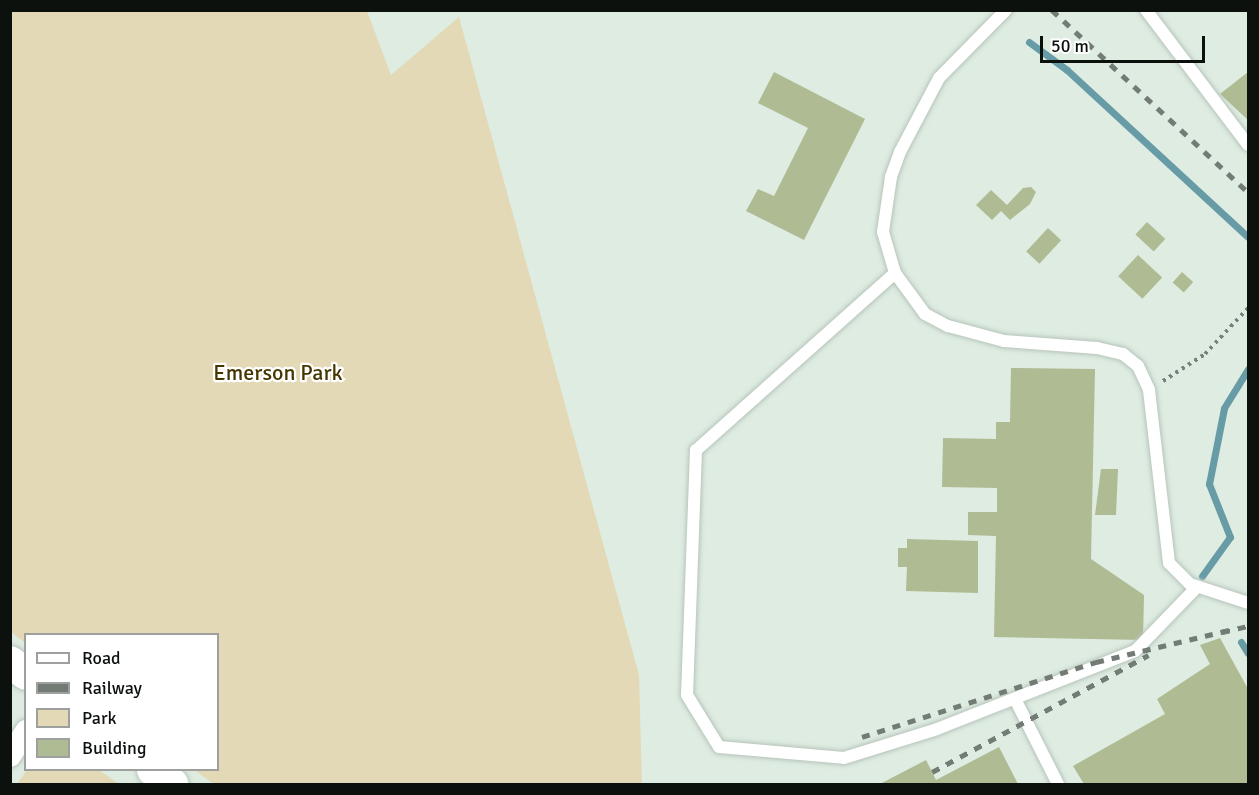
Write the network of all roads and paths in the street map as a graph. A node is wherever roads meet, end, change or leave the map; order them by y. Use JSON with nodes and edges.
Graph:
{"nodes":[{"id":1,"x":1006,"y":10,"type":"edge"},
{"id":2,"x":1146,"y":10,"type":"edge"},
{"id":3,"x":1248,"y":145,"type":"edge"},
{"id":4,"x":895,"y":273,"type":"junction"},
{"id":5,"x":1248,"y":308,"type":"edge"},
{"id":6,"x":1149,"y":390,"type":"junction"},
{"id":7,"x":1197,"y":587,"type":"junction"},
{"id":8,"x":1248,"y":603,"type":"edge"},
{"id":9,"x":10,"y":663,"type":"edge"},
{"id":10,"x":24,"y":673,"type":"edge"},
{"id":11,"x":1015,"y":699,"type":"junction"},
{"id":12,"x":24,"y":734,"type":"edge"},
{"id":13,"x":10,"y":756,"type":"edge"},
{"id":14,"x":154,"y":771,"type":"edge"},
{"id":15,"x":172,"y":784,"type":"edge"},
{"id":16,"x":1058,"y":784,"type":"edge"}],
"edges":[{"from":1,"to":4,"type":"lane"},
{"from":2,"to":3,"type":"lane"},
{"from":4,"to":6,"type":"lane"},
{"from":4,"to":11,"type":"lane"},
{"from":5,"to":6,"type":"path"},
{"from":6,"to":7,"type":"lane"},
{"from":7,"to":8,"type":"lane"},
{"from":7,"to":11,"type":"lane"},
{"from":9,"to":10,"type":"street"},
{"from":11,"to":16,"type":"lane"},
{"from":12,"to":13,"type":"street"},
{"from":14,"to":15,"type":"street"}]}
